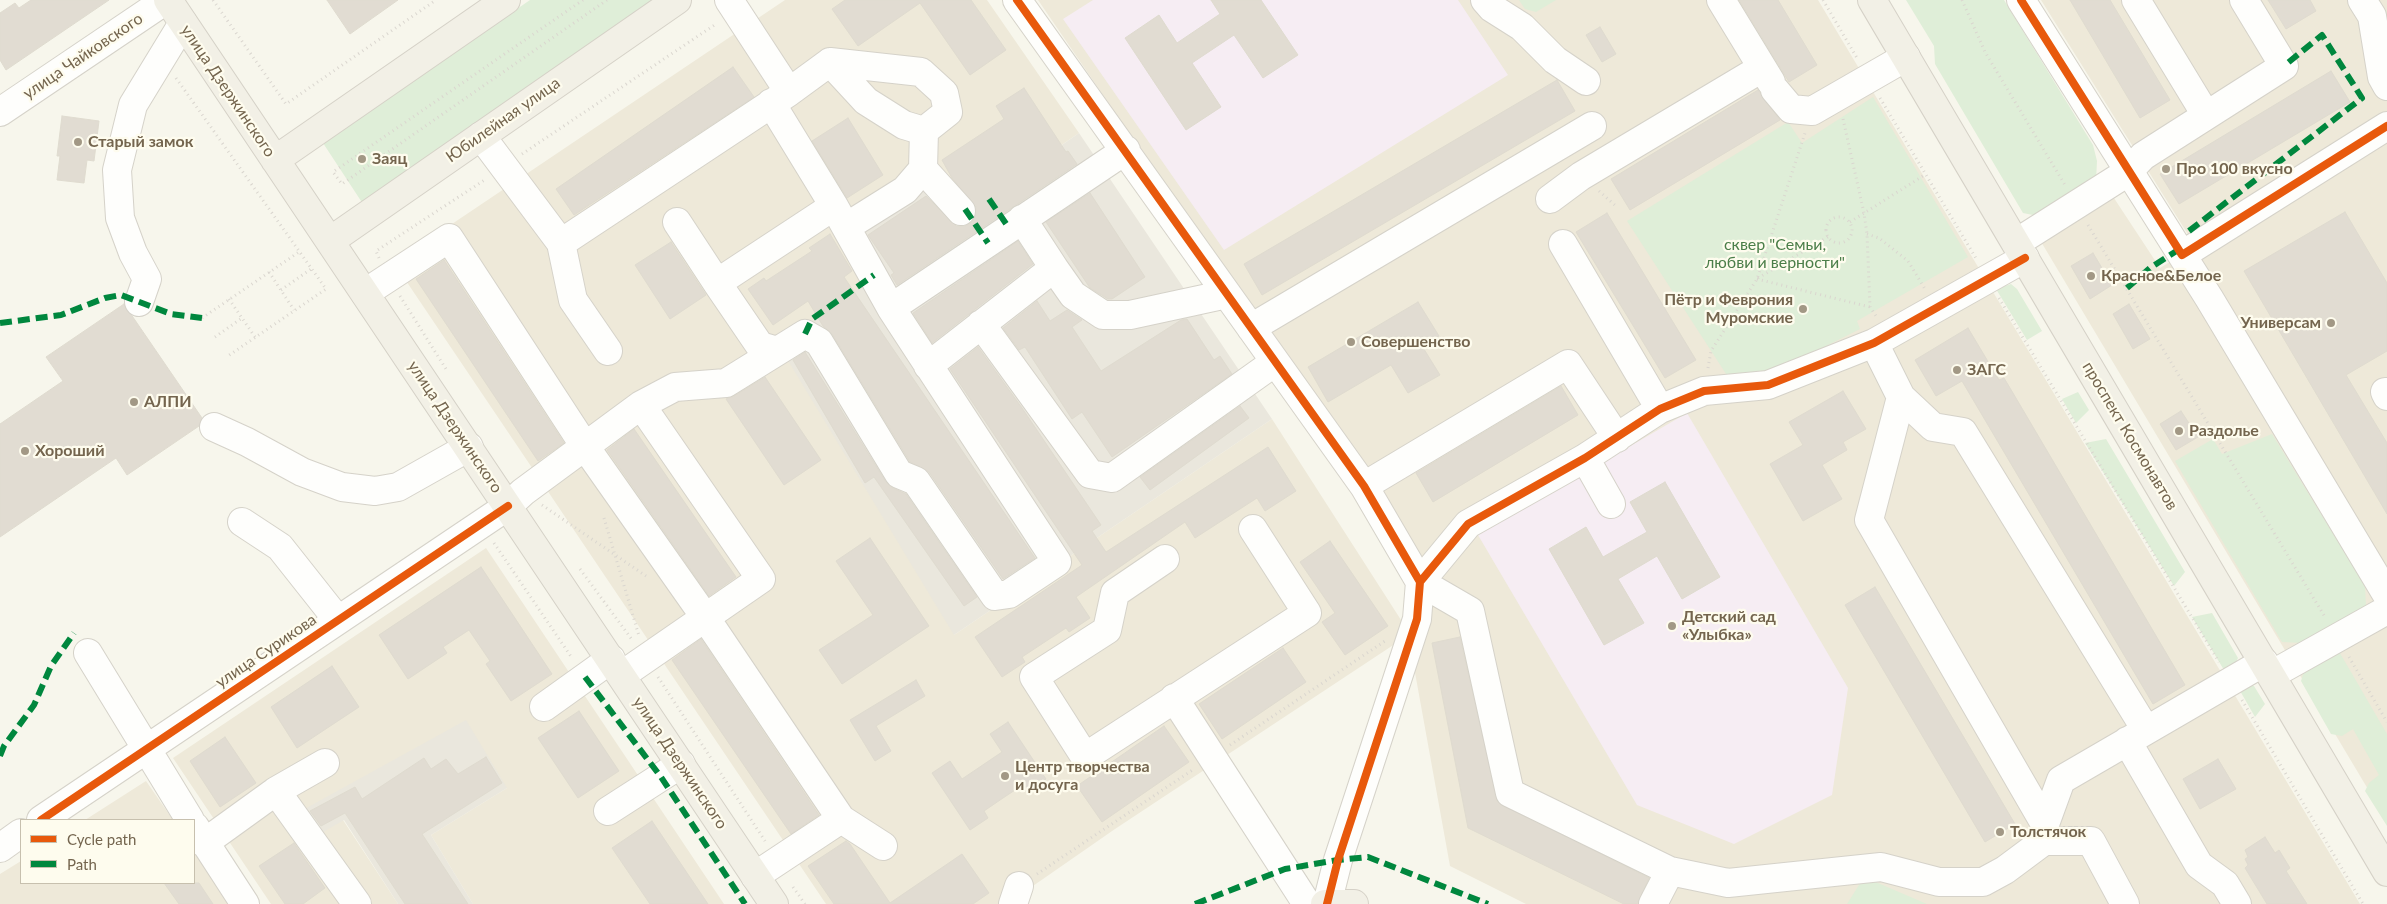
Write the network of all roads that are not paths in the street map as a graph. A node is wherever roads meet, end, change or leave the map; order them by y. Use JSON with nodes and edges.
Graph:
{"nodes":[{"id":1,"x":167,"y":0,"type":"edge"},
{"id":2,"x":506,"y":0,"type":"edge"},
{"id":3,"x":678,"y":0,"type":"edge"},
{"id":4,"x":1017,"y":0,"type":"edge"},
{"id":5,"x":1485,"y":0,"type":"edge"},
{"id":6,"x":1722,"y":0,"type":"edge"},
{"id":7,"x":1872,"y":0,"type":"edge"},
{"id":8,"x":2021,"y":0,"type":"edge"},
{"id":9,"x":2136,"y":0,"type":"edge"},
{"id":10,"x":2244,"y":0,"type":"edge"},
{"id":11,"x":733,"y":5,"type":"edge"},
{"id":12,"x":2373,"y":8,"type":"edge"},
{"id":13,"x":183,"y":23,"type":"junction"},
{"id":14,"x":1906,"y":57,"type":"junction"},
{"id":15,"x":830,"y":62,"type":"junction"},
{"id":16,"x":1769,"y":80,"type":"junction"},
{"id":17,"x":1586,"y":81,"type":"dead end"},
{"id":18,"x":2387,"y":86,"type":"edge"},
{"id":19,"x":780,"y":98,"type":"junction"},
{"id":20,"x":1,"y":108,"type":"edge"},
{"id":21,"x":2206,"y":115,"type":"junction"},
{"id":22,"x":1592,"y":126,"type":"dead end"},
{"id":23,"x":2387,"y":126,"type":"edge"},
{"id":24,"x":924,"y":131,"type":"junction"},
{"id":25,"x":480,"y":136,"type":"junction"},
{"id":26,"x":1126,"y":150,"type":"junction"},
{"id":27,"x":275,"y":160,"type":"junction"},
{"id":28,"x":1521,"y":168,"type":"junction"},
{"id":29,"x":923,"y":169,"type":"junction"},
{"id":30,"x":2128,"y":172,"type":"junction"},
{"id":31,"x":1580,"y":176,"type":"junction"},
{"id":32,"x":1550,"y":200,"type":"dead end"},
{"id":33,"x":961,"y":212,"type":"dead end"},
{"id":34,"x":840,"y":216,"type":"junction"},
{"id":35,"x":1022,"y":220,"type":"junction"},
{"id":36,"x":677,"y":222,"type":"dead end"},
{"id":37,"x":330,"y":241,"type":"junction"},
{"id":38,"x":561,"y":243,"type":"junction"},
{"id":39,"x":1563,"y":244,"type":"dead end"},
{"id":40,"x":2021,"y":251,"type":"junction"},
{"id":41,"x":2182,"y":255,"type":"junction"},
{"id":42,"x":1054,"y":268,"type":"junction"},
{"id":43,"x":718,"y":283,"type":"junction"},
{"id":44,"x":365,"y":293,"type":"junction"},
{"id":45,"x":1227,"y":294,"type":"junction"},
{"id":46,"x":139,"y":302,"type":"dead end"},
{"id":47,"x":891,"y":308,"type":"junction"},
{"id":48,"x":981,"y":324,"type":"junction"},
{"id":49,"x":1251,"y":328,"type":"junction"},
{"id":50,"x":1881,"y":340,"type":"junction"},
{"id":51,"x":608,"y":351,"type":"dead end"},
{"id":52,"x":777,"y":351,"type":"junction"},
{"id":53,"x":1275,"y":362,"type":"junction"},
{"id":54,"x":928,"y":366,"type":"junction"},
{"id":55,"x":1901,"y":397,"type":"junction"},
{"id":56,"x":641,"y":405,"type":"junction"},
{"id":57,"x":1660,"y":409,"type":"junction"},
{"id":58,"x":214,"y":427,"type":"dead end"},
{"id":59,"x":1617,"y":438,"type":"junction"},
{"id":60,"x":584,"y":446,"type":"junction"},
{"id":61,"x":469,"y":447,"type":"junction"},
{"id":62,"x":1585,"y":458,"type":"junction"},
{"id":63,"x":1364,"y":486,"type":"junction"},
{"id":64,"x":516,"y":499,"type":"junction"},
{"id":65,"x":1610,"y":504,"type":"dead end"},
{"id":66,"x":242,"y":522,"type":"dead end"},
{"id":67,"x":1253,"y":529,"type":"dead end"},
{"id":68,"x":1165,"y":559,"type":"dead end"},
{"id":69,"x":1420,"y":582,"type":"junction"},
{"id":70,"x":2387,"y":595,"type":"edge"},
{"id":71,"x":2387,"y":610,"type":"edge"},
{"id":72,"x":705,"y":617,"type":"junction"},
{"id":73,"x":337,"y":620,"type":"junction"},
{"id":74,"x":88,"y":653,"type":"dead end"},
{"id":75,"x":616,"y":667,"type":"junction"},
{"id":76,"x":2267,"y":669,"type":"junction"},
{"id":77,"x":1174,"y":698,"type":"junction"},
{"id":78,"x":544,"y":707,"type":"dead end"},
{"id":79,"x":2136,"y":736,"type":"junction"},
{"id":80,"x":147,"y":748,"type":"junction"},
{"id":81,"x":326,"y":763,"type":"dead end"},
{"id":82,"x":681,"y":764,"type":"junction"},
{"id":83,"x":276,"y":791,"type":"junction"},
{"id":84,"x":608,"y":811,"type":"dead end"},
{"id":85,"x":42,"y":819,"type":"edge"},
{"id":86,"x":189,"y":819,"type":"edge"},
{"id":87,"x":840,"y":819,"type":"junction"},
{"id":88,"x":196,"y":830,"type":"edge"},
{"id":89,"x":2044,"y":833,"type":"junction"},
{"id":90,"x":20,"y":834,"type":"edge"},
{"id":91,"x":883,"y":846,"type":"dead end"},
{"id":92,"x":0,"y":848,"type":"edge"},
{"id":93,"x":1670,"y":871,"type":"junction"},
{"id":94,"x":2387,"y":872,"type":"edge"},
{"id":95,"x":756,"y":876,"type":"junction"},
{"id":96,"x":245,"y":904,"type":"edge"},
{"id":97,"x":357,"y":904,"type":"edge"},
{"id":98,"x":774,"y":904,"type":"edge"},
{"id":99,"x":1307,"y":904,"type":"edge"},
{"id":100,"x":1326,"y":904,"type":"edge"},
{"id":101,"x":1354,"y":904,"type":"edge"},
{"id":102,"x":1653,"y":904,"type":"edge"},
{"id":103,"x":2126,"y":904,"type":"edge"},
{"id":104,"x":2237,"y":904,"type":"edge"}],
"edges":[{"from":1,"to":13,"type":"main road","name":"улица Дзержинского"},
{"from":1,"to":20,"type":"street","name":"улица Чайковского"},
{"from":2,"to":27,"type":"main road"},
{"from":3,"to":25,"type":"main road","name":"Юбилейная улица"},
{"from":4,"to":26,"type":"street"},
{"from":5,"to":17,"type":"street"},
{"from":6,"to":16,"type":"street"},
{"from":7,"to":14,"type":"main road","name":"проспект Космонавтов"},
{"from":8,"to":30,"type":"street"},
{"from":9,"to":21,"type":"street"},
{"from":10,"to":21,"type":"street"},
{"from":11,"to":19,"type":"street"},
{"from":12,"to":18,"type":"street"},
{"from":13,"to":27,"type":"main road","name":"улица Дзержинского"},
{"from":13,"to":46,"type":"street"},
{"from":14,"to":16,"type":"street"},
{"from":14,"to":40,"type":"main road","name":"проспект Космонавтов"},
{"from":15,"to":19,"type":"street"},
{"from":15,"to":24,"type":"street"},
{"from":15,"to":24,"type":"street"},
{"from":16,"to":31,"type":"street"},
{"from":19,"to":34,"type":"street"},
{"from":19,"to":38,"type":"street"},
{"from":21,"to":30,"type":"street"},
{"from":22,"to":28,"type":"street"},
{"from":23,"to":41,"type":"street"},
{"from":24,"to":29,"type":"street"},
{"from":25,"to":37,"type":"main road","name":"Юбилейная улица"},
{"from":25,"to":38,"type":"street"},
{"from":26,"to":35,"type":"street"},
{"from":26,"to":45,"type":"street"},
{"from":27,"to":37,"type":"main road","name":"улица Дзержинского"},
{"from":28,"to":31,"type":"street"},
{"from":28,"to":49,"type":"street"},
{"from":29,"to":33,"type":"street"},
{"from":29,"to":34,"type":"street"},
{"from":30,"to":40,"type":"street"},
{"from":30,"to":41,"type":"street"},
{"from":31,"to":32,"type":"street"},
{"from":34,"to":43,"type":"street"},
{"from":34,"to":47,"type":"street"},
{"from":35,"to":42,"type":"street"},
{"from":35,"to":47,"type":"street"},
{"from":36,"to":43,"type":"street"},
{"from":37,"to":44,"type":"main road","name":"улица Дзержинского"},
{"from":38,"to":51,"type":"street"},
{"from":39,"to":57,"type":"street"},
{"from":40,"to":50,"type":"street"},
{"from":40,"to":76,"type":"main road","name":"проспект Космонавтов"},
{"from":41,"to":70,"type":"street"},
{"from":42,"to":45,"type":"street"},
{"from":42,"to":48,"type":"street"},
{"from":43,"to":52,"type":"street"},
{"from":44,"to":60,"type":"street"},
{"from":44,"to":61,"type":"main road","name":"улица Дзержинского"},
{"from":45,"to":49,"type":"street"},
{"from":47,"to":54,"type":"street"},
{"from":48,"to":53,"type":"street"},
{"from":48,"to":54,"type":"street"},
{"from":49,"to":53,"type":"street"},
{"from":50,"to":55,"type":"street"},
{"from":50,"to":57,"type":"street"},
{"from":52,"to":54,"type":"street","name":"улица Сурикова"},
{"from":52,"to":56,"type":"street","name":"улица Сурикова"},
{"from":53,"to":63,"type":"street"},
{"from":55,"to":79,"type":"street"},
{"from":55,"to":89,"type":"street"},
{"from":56,"to":60,"type":"street","name":"улица Сурикова"},
{"from":56,"to":72,"type":"street"},
{"from":57,"to":59,"type":"street"},
{"from":58,"to":61,"type":"street"},
{"from":59,"to":62,"type":"street"},
{"from":59,"to":63,"type":"street"},
{"from":60,"to":64,"type":"street","name":"улица Сурикова"},
{"from":60,"to":72,"type":"street"},
{"from":61,"to":64,"type":"main road","name":"улица Дзержинского"},
{"from":62,"to":65,"type":"street"},
{"from":62,"to":69,"type":"street"},
{"from":63,"to":69,"type":"street"},
{"from":64,"to":73,"type":"street","name":"улица Сурикова"},
{"from":64,"to":75,"type":"main road","name":"улица Дзержинского"},
{"from":66,"to":73,"type":"street"},
{"from":67,"to":77,"type":"street"},
{"from":68,"to":77,"type":"street"},
{"from":69,"to":93,"type":"street"},
{"from":69,"to":100,"type":"street"},
{"from":71,"to":76,"type":"street"},
{"from":72,"to":75,"type":"street"},
{"from":72,"to":87,"type":"street"},
{"from":73,"to":80,"type":"street","name":"улица Сурикова"},
{"from":74,"to":80,"type":"street"},
{"from":75,"to":78,"type":"street"},
{"from":75,"to":82,"type":"main road","name":"улица Дзержинского"},
{"from":76,"to":79,"type":"street"},
{"from":76,"to":94,"type":"main road","name":"проспект Космонавтов"},
{"from":77,"to":99,"type":"street"},
{"from":79,"to":89,"type":"street"},
{"from":79,"to":104,"type":"street"},
{"from":80,"to":85,"type":"street","name":"улица Сурикова"},
{"from":80,"to":86,"type":"street"},
{"from":81,"to":83,"type":"street"},
{"from":82,"to":84,"type":"street"},
{"from":82,"to":95,"type":"main road","name":"улица Дзержинского"},
{"from":83,"to":88,"type":"street"},
{"from":83,"to":97,"type":"street"},
{"from":87,"to":91,"type":"street"},
{"from":87,"to":95,"type":"street"},
{"from":88,"to":96,"type":"street"},
{"from":89,"to":93,"type":"street"},
{"from":89,"to":103,"type":"street"},
{"from":90,"to":92,"type":"street"},
{"from":93,"to":102,"type":"street"},
{"from":95,"to":98,"type":"main road","name":"улица Дзержинского"},
{"from":100,"to":101,"type":"main road"}]}
